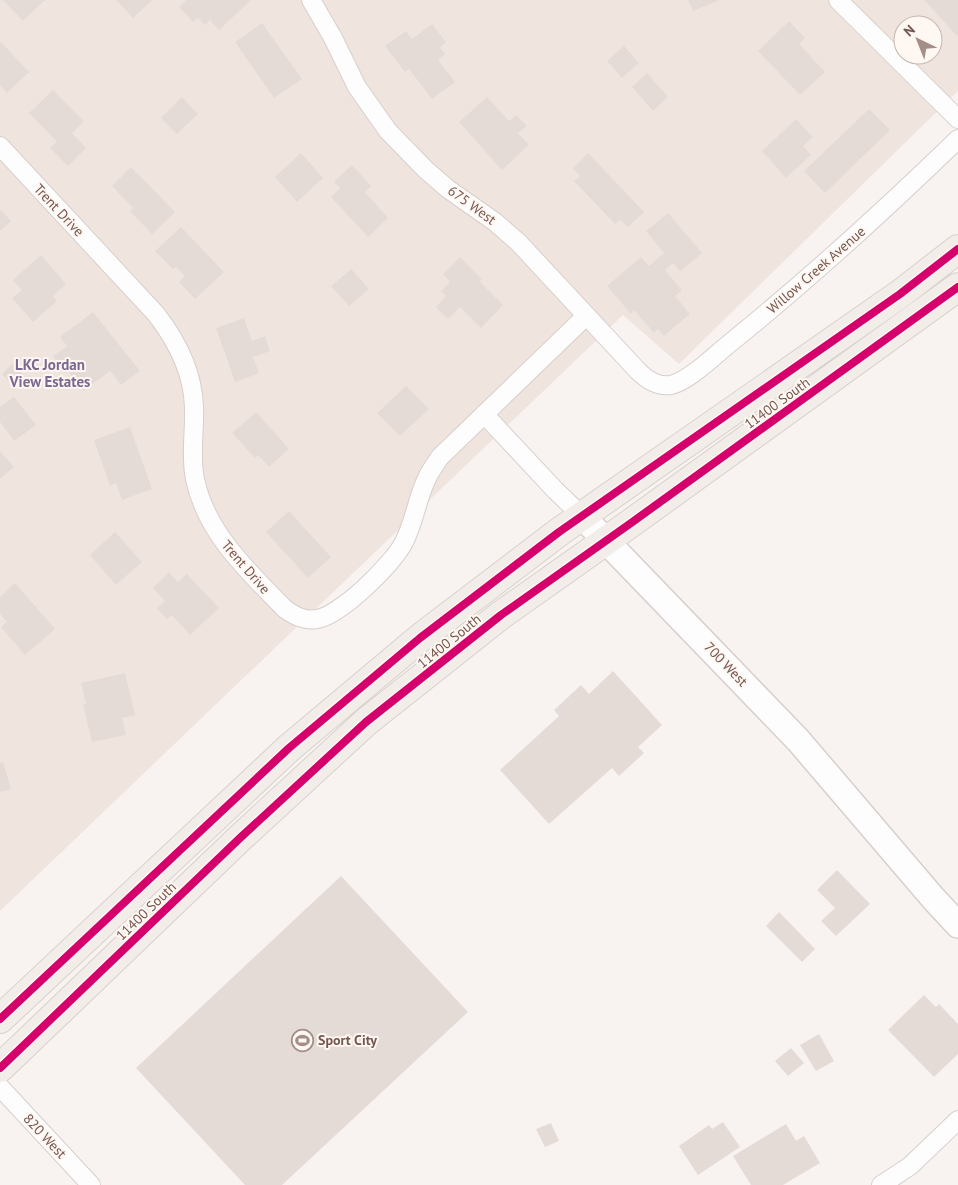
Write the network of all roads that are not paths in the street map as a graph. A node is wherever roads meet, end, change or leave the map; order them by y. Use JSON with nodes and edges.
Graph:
{"nodes":[{"id":1,"x":311,"y":0,"type":"edge"},
{"id":2,"x":838,"y":0,"type":"edge"},
{"id":3,"x":958,"y":120,"type":"edge"},
{"id":4,"x":958,"y":139,"type":"edge"},
{"id":5,"x":0,"y":146,"type":"edge"},
{"id":6,"x":958,"y":249,"type":"edge"},
{"id":7,"x":958,"y":288,"type":"edge"},
{"id":8,"x":586,"y":316,"type":"junction"},
{"id":9,"x":663,"y":385,"type":"joint"},
{"id":10,"x":484,"y":414,"type":"junction"},
{"id":11,"x":582,"y":516,"type":"junction"},
{"id":12,"x":606,"y":541,"type":"junction"},
{"id":13,"x":958,"y":925,"type":"edge"},
{"id":14,"x":0,"y":1019,"type":"edge"},
{"id":15,"x":0,"y":1068,"type":"edge"},
{"id":16,"x":0,"y":1087,"type":"edge"},
{"id":17,"x":958,"y":1120,"type":"edge"},
{"id":18,"x":91,"y":1185,"type":"edge"},
{"id":19,"x":881,"y":1185,"type":"edge"}],
"edges":[{"from":1,"to":8,"type":"street","name":"675 West"},
{"from":2,"to":3,"type":"street"},
{"from":4,"to":9,"type":"street","name":"Willow Creek Avenue"},
{"from":5,"to":10,"type":"street","name":"Trent Drive"},
{"from":6,"to":11,"type":"main road","name":"11400 South"},
{"from":7,"to":12,"type":"main road","name":"11400 South"},
{"from":8,"to":9,"type":"street","name":"675 West"},
{"from":8,"to":10,"type":"street","name":"Trent Drive"},
{"from":10,"to":11,"type":"street","name":"700 West"},
{"from":11,"to":12,"type":"street","name":"700 West"},
{"from":11,"to":14,"type":"main road","name":"11400 South"},
{"from":12,"to":13,"type":"street","name":"700 West"},
{"from":12,"to":15,"type":"main road","name":"11400 South"},
{"from":16,"to":18,"type":"street","name":"820 West"},
{"from":17,"to":19,"type":"street"}]}
